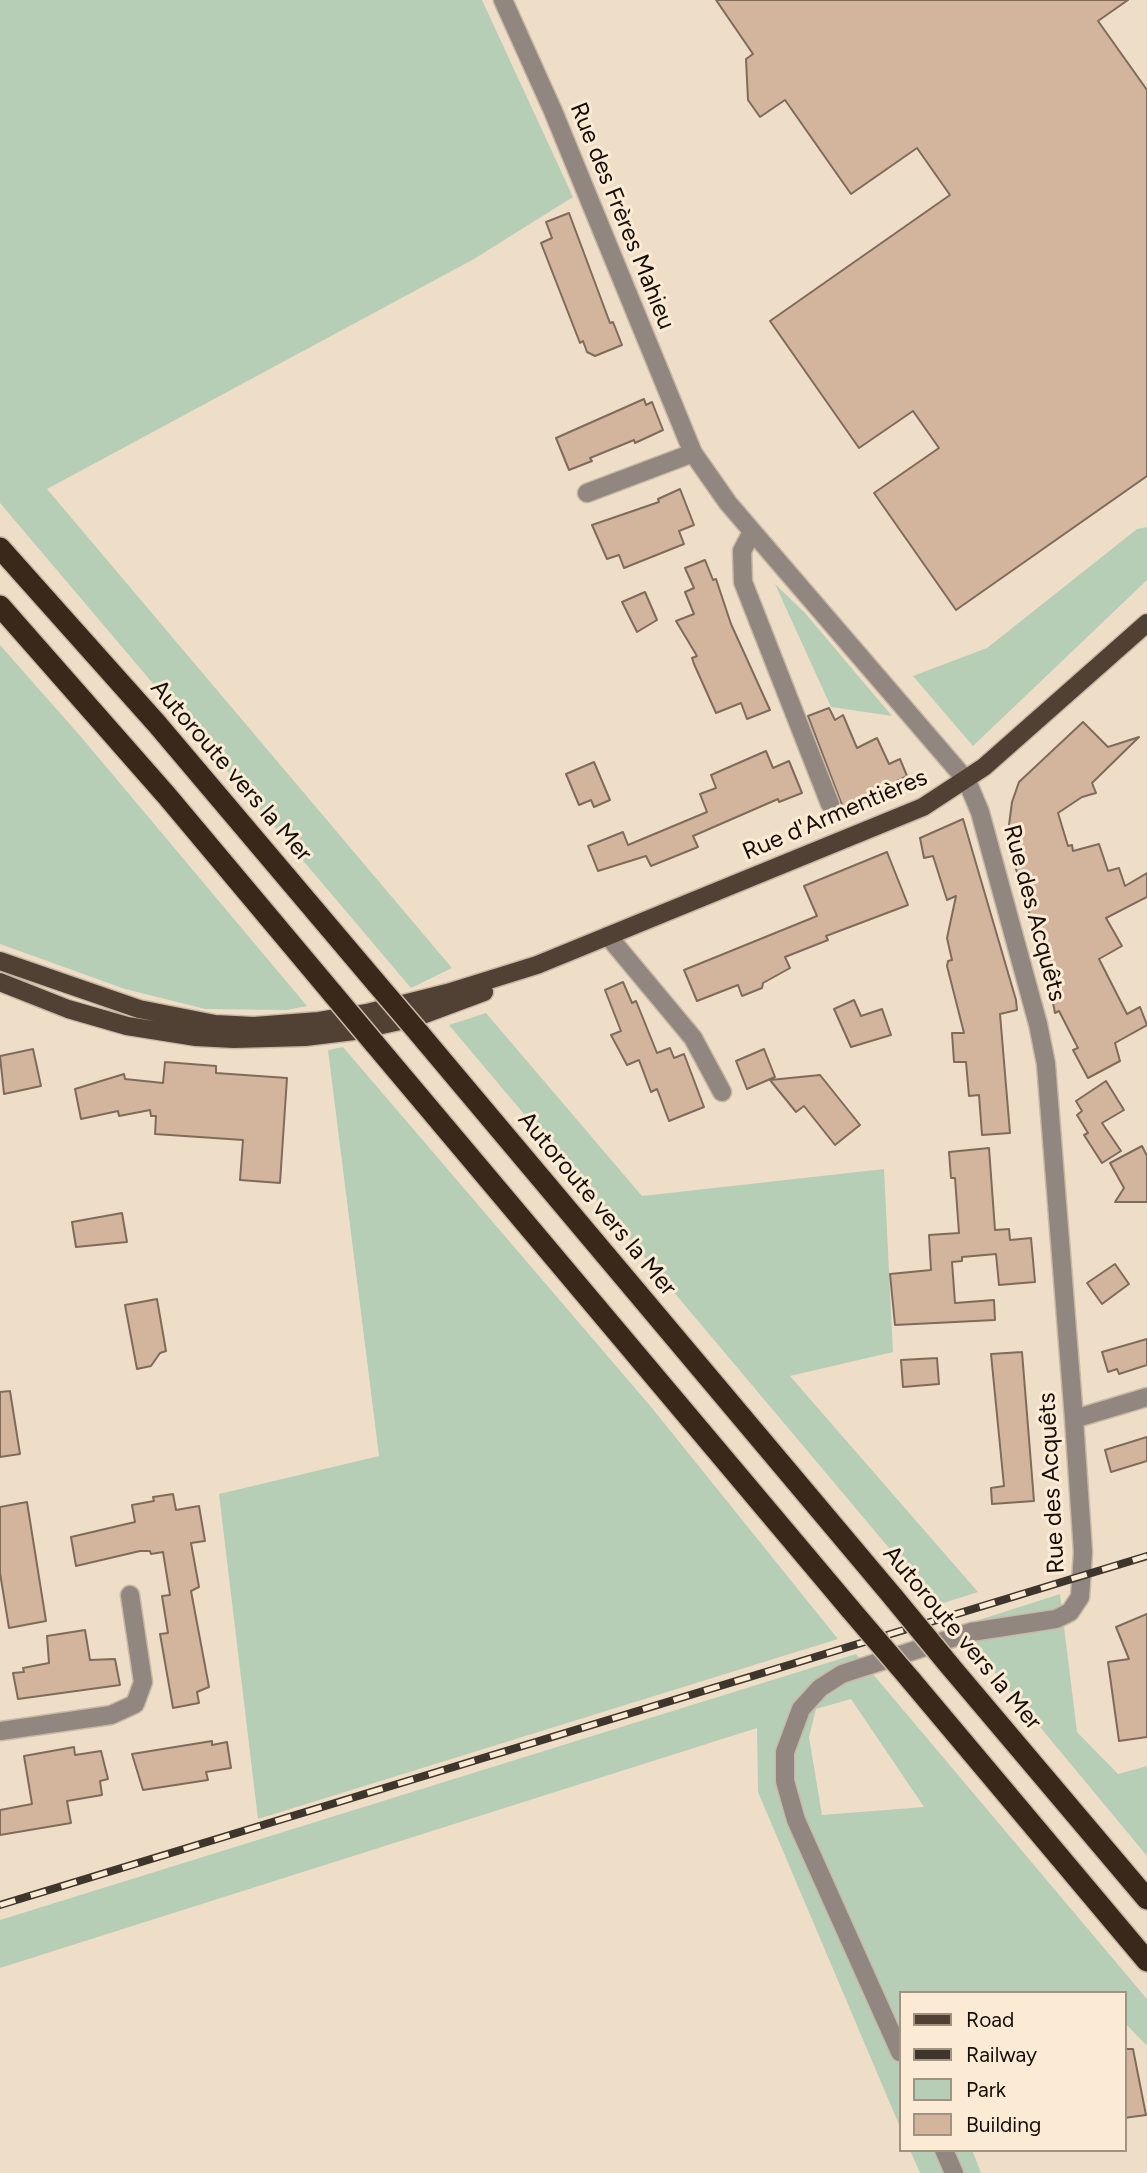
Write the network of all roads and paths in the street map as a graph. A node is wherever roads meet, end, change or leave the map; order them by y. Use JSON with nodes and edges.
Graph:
{"nodes":[{"id":1,"x":503,"y":0,"type":"edge"},
{"id":2,"x":693,"y":453,"type":"junction"},
{"id":3,"x":587,"y":493,"type":"dead end"},
{"id":4,"x":752,"y":532,"type":"junction"},
{"id":5,"x":0,"y":548,"type":"edge"},
{"id":6,"x":0,"y":606,"type":"edge"},
{"id":7,"x":1147,"y":623,"type":"edge"},
{"id":8,"x":967,"y":780,"type":"junction"},
{"id":9,"x":830,"y":804,"type":"dead end"},
{"id":10,"x":608,"y":936,"type":"junction"},
{"id":11,"x":0,"y":961,"type":"edge"},
{"id":12,"x":537,"y":965,"type":"junction"},
{"id":13,"x":0,"y":982,"type":"edge"},
{"id":14,"x":722,"y":1092,"type":"dead end"},
{"id":15,"x":1147,"y":1397,"type":"edge"},
{"id":16,"x":1074,"y":1419,"type":"junction"},
{"id":17,"x":130,"y":1595,"type":"dead end"},
{"id":18,"x":0,"y":1731,"type":"edge"},
{"id":19,"x":1147,"y":1899,"type":"edge"},
{"id":20,"x":1147,"y":1961,"type":"edge"},
{"id":21,"x":898,"y":2047,"type":"edge"},
{"id":22,"x":945,"y":2152,"type":"edge"},
{"id":23,"x":954,"y":2173,"type":"edge"}],
"edges":[{"from":1,"to":2,"type":"street","name":"Rue des Frères Mahieu"},
{"from":2,"to":3,"type":"street"},
{"from":2,"to":4,"type":"street","name":"Rue des Frères Mahieu"},
{"from":4,"to":8,"type":"street","name":"Rue des Frères Mahieu"},
{"from":4,"to":9,"type":"street"},
{"from":5,"to":19,"type":"highway","name":"Autoroute vers la Mer","bridge":true},
{"from":6,"to":20,"type":"highway","bridge":true},
{"from":7,"to":8,"type":"main road","name":"Rue d'Armentières"},
{"from":8,"to":10,"type":"main road","name":"Rue d'Armentières"},
{"from":8,"to":16,"type":"street","name":"Rue des Acquêts"},
{"from":10,"to":12,"type":"main road","name":"Rue d'Armentières"},
{"from":10,"to":14,"type":"street"},
{"from":11,"to":12,"type":"main road","name":"Rue d'Armentières"},
{"from":12,"to":13,"type":"main road","name":"Rue d'Armentières"},
{"from":15,"to":16,"type":"street"},
{"from":16,"to":21,"type":"street","name":"Rue des Acquêts"},
{"from":17,"to":18,"type":"street"},
{"from":22,"to":23,"type":"street"}]}
